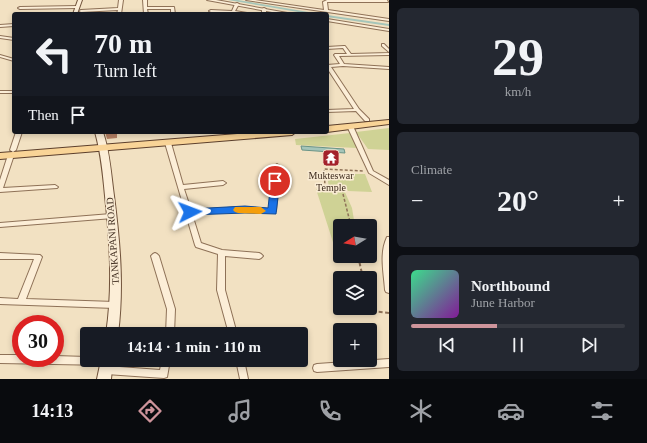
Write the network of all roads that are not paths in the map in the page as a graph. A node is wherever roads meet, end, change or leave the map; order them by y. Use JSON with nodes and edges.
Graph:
{"nodes":[{"id":1,"x":80,"y":0,"type":"edge"},
{"id":2,"x":84,"y":0,"type":"edge"},
{"id":3,"x":121,"y":0,"type":"edge"},
{"id":4,"x":145,"y":0,"type":"edge"},
{"id":5,"x":209,"y":0,"type":"edge"},
{"id":6,"x":248,"y":0,"type":"edge"},
{"id":7,"x":388,"y":1,"type":"dead end"},
{"id":8,"x":237,"y":4,"type":"junction"},
{"id":9,"x":20,"y":8,"type":"dead end"},
{"id":10,"x":145,"y":8,"type":"junction"},
{"id":11,"x":119,"y":9,"type":"joint"},
{"id":12,"x":79,"y":10,"type":"edge"},
{"id":13,"x":211,"y":11,"type":"dead end"},
{"id":14,"x":326,"y":11,"type":"junction"},
{"id":15,"x":146,"y":12,"type":"edge"},
{"id":16,"x":173,"y":12,"type":"edge"},
{"id":17,"x":233,"y":12,"type":"joint"},
{"id":18,"x":264,"y":12,"type":"edge"},
{"id":19,"x":329,"y":20,"type":"edge"},
{"id":20,"x":389,"y":20,"type":"edge"},
{"id":21,"x":12,"y":25,"type":"edge"},
{"id":22,"x":0,"y":26,"type":"edge"},
{"id":23,"x":389,"y":30,"type":"edge"},
{"id":24,"x":0,"y":37,"type":"edge"},
{"id":25,"x":12,"y":39,"type":"edge"},
{"id":26,"x":383,"y":45,"type":"dead end"},
{"id":27,"x":329,"y":48,"type":"edge"},
{"id":28,"x":389,"y":53,"type":"edge"},
{"id":29,"x":349,"y":54,"type":"junction"},
{"id":30,"x":0,"y":56,"type":"edge"},
{"id":31,"x":12,"y":59,"type":"edge"},
{"id":32,"x":343,"y":65,"type":"junction"},
{"id":33,"x":329,"y":66,"type":"edge"},
{"id":34,"x":329,"y":68,"type":"edge"},
{"id":35,"x":389,"y":68,"type":"edge"},
{"id":36,"x":0,"y":92,"type":"edge"},
{"id":37,"x":12,"y":92,"type":"edge"},
{"id":38,"x":357,"y":110,"type":"junction"},
{"id":39,"x":329,"y":111,"type":"edge"},
{"id":40,"x":389,"y":117,"type":"edge"},
{"id":41,"x":367,"y":120,"type":"junction"},
{"id":42,"x":389,"y":122,"type":"edge"},
{"id":43,"x":329,"y":123,"type":"edge"},
{"id":44,"x":350,"y":126,"type":"junction"},
{"id":45,"x":329,"y":129,"type":"edge"},
{"id":46,"x":18,"y":134,"type":"edge"},
{"id":47,"x":100,"y":134,"type":"edge"},
{"id":48,"x":222,"y":134,"type":"edge"},
{"id":49,"x":269,"y":134,"type":"edge"},
{"id":50,"x":168,"y":143,"type":"junction"},
{"id":51,"x":116,"y":144,"type":"junction"},
{"id":52,"x":103,"y":145,"type":"junction"},
{"id":53,"x":0,"y":151,"type":"edge"},
{"id":54,"x":12,"y":152,"type":"junction"},
{"id":55,"x":0,"y":156,"type":"edge"},
{"id":56,"x":277,"y":166,"type":"dead end"},
{"id":57,"x":223,"y":183,"type":"dead end"},
{"id":58,"x":389,"y":183,"type":"edge"},
{"id":59,"x":55,"y":187,"type":"dead end"},
{"id":60,"x":182,"y":188,"type":"junction"},
{"id":61,"x":0,"y":190,"type":"edge"},
{"id":62,"x":190,"y":212,"type":"junction"},
{"id":63,"x":111,"y":216,"type":"junction"},
{"id":64,"x":0,"y":224,"type":"edge"},
{"id":65,"x":389,"y":239,"type":"edge"},
{"id":66,"x":222,"y":253,"type":"junction"},
{"id":67,"x":0,"y":256,"type":"edge"},
{"id":68,"x":155,"y":256,"type":"dead end"},
{"id":69,"x":259,"y":256,"type":"dead end"},
{"id":70,"x":389,"y":290,"type":"edge"},
{"id":71,"x":0,"y":301,"type":"edge"},
{"id":72,"x":21,"y":302,"type":"junction"},
{"id":73,"x":115,"y":305,"type":"junction"},
{"id":74,"x":113,"y":327,"type":"edge"},
{"id":75,"x":170,"y":327,"type":"edge"},
{"id":76,"x":231,"y":327,"type":"edge"},
{"id":77,"x":0,"y":359,"type":"edge"},
{"id":78,"x":389,"y":362,"type":"edge"},
{"id":79,"x":80,"y":365,"type":"edge"},
{"id":80,"x":106,"y":367,"type":"edge"},
{"id":81,"x":165,"y":367,"type":"edge"},
{"id":82,"x":241,"y":367,"type":"edge"},
{"id":83,"x":317,"y":368,"type":"dead end"},
{"id":84,"x":244,"y":379,"type":"edge"}],
"edges":[{"from":1,"to":12,"type":"main road"},
{"from":2,"to":12,"type":"main road"},
{"from":3,"to":11,"type":"street"},
{"from":4,"to":10,"type":"street"},
{"from":5,"to":8,"type":"street"},
{"from":6,"to":14,"type":"street"},
{"from":7,"to":14,"type":"street"},
{"from":8,"to":17,"type":"street"},
{"from":8,"to":18,"type":"street"},
{"from":9,"to":12,"type":"street"},
{"from":10,"to":15,"type":"street"},
{"from":10,"to":16,"type":"street"},
{"from":11,"to":12,"type":"street"},
{"from":13,"to":17,"type":"street"},
{"from":14,"to":20,"type":"street"},
{"from":19,"to":23,"type":"street"},
{"from":21,"to":22,"type":"street"},
{"from":24,"to":25,"type":"street"},
{"from":26,"to":28,"type":"street"},
{"from":27,"to":29,"type":"street"},
{"from":28,"to":29,"type":"street"},
{"from":29,"to":32,"type":"street"},
{"from":30,"to":31,"type":"street"},
{"from":32,"to":33,"type":"street"},
{"from":32,"to":35,"type":"street"},
{"from":34,"to":38,"type":"street"},
{"from":36,"to":37,"type":"street"},
{"from":38,"to":39,"type":"street"},
{"from":38,"to":41,"type":"street"},
{"from":40,"to":41,"type":"main road"},
{"from":41,"to":43,"type":"main road"},
{"from":42,"to":44,"type":"main road"},
{"from":44,"to":45,"type":"main road"},
{"from":44,"to":58,"type":"street"},
{"from":46,"to":54,"type":"street"},
{"from":47,"to":52,"type":"main road","name":"TANKAPANI ROAD"},
{"from":48,"to":51,"type":"main road"},
{"from":49,"to":50,"type":"main road"},
{"from":50,"to":51,"type":"main road"},
{"from":50,"to":60,"type":"street"},
{"from":51,"to":52,"type":"main road"},
{"from":52,"to":54,"type":"main road"},
{"from":52,"to":63,"type":"main road","name":"TANKAPANI ROAD"},
{"from":53,"to":54,"type":"main road"},
{"from":54,"to":55,"type":"main road"},
{"from":54,"to":61,"type":"street"},
{"from":56,"to":62,"type":"street"},
{"from":57,"to":60,"type":"street"},
{"from":59,"to":61,"type":"street"},
{"from":60,"to":62,"type":"street"},
{"from":62,"to":66,"type":"street"},
{"from":63,"to":64,"type":"street"},
{"from":63,"to":73,"type":"main road","name":"TANKAPANI ROAD"},
{"from":65,"to":70,"type":"street"},
{"from":66,"to":69,"type":"street"},
{"from":66,"to":76,"type":"street"},
{"from":67,"to":72,"type":"street"},
{"from":68,"to":75,"type":"street"},
{"from":71,"to":72,"type":"street"},
{"from":72,"to":73,"type":"street"},
{"from":73,"to":74,"type":"main road","name":"TANKAPANI ROAD"},
{"from":77,"to":79,"type":"street"},
{"from":78,"to":83,"type":"street"},
{"from":80,"to":81,"type":"street"},
{"from":82,"to":84,"type":"street"}]}
